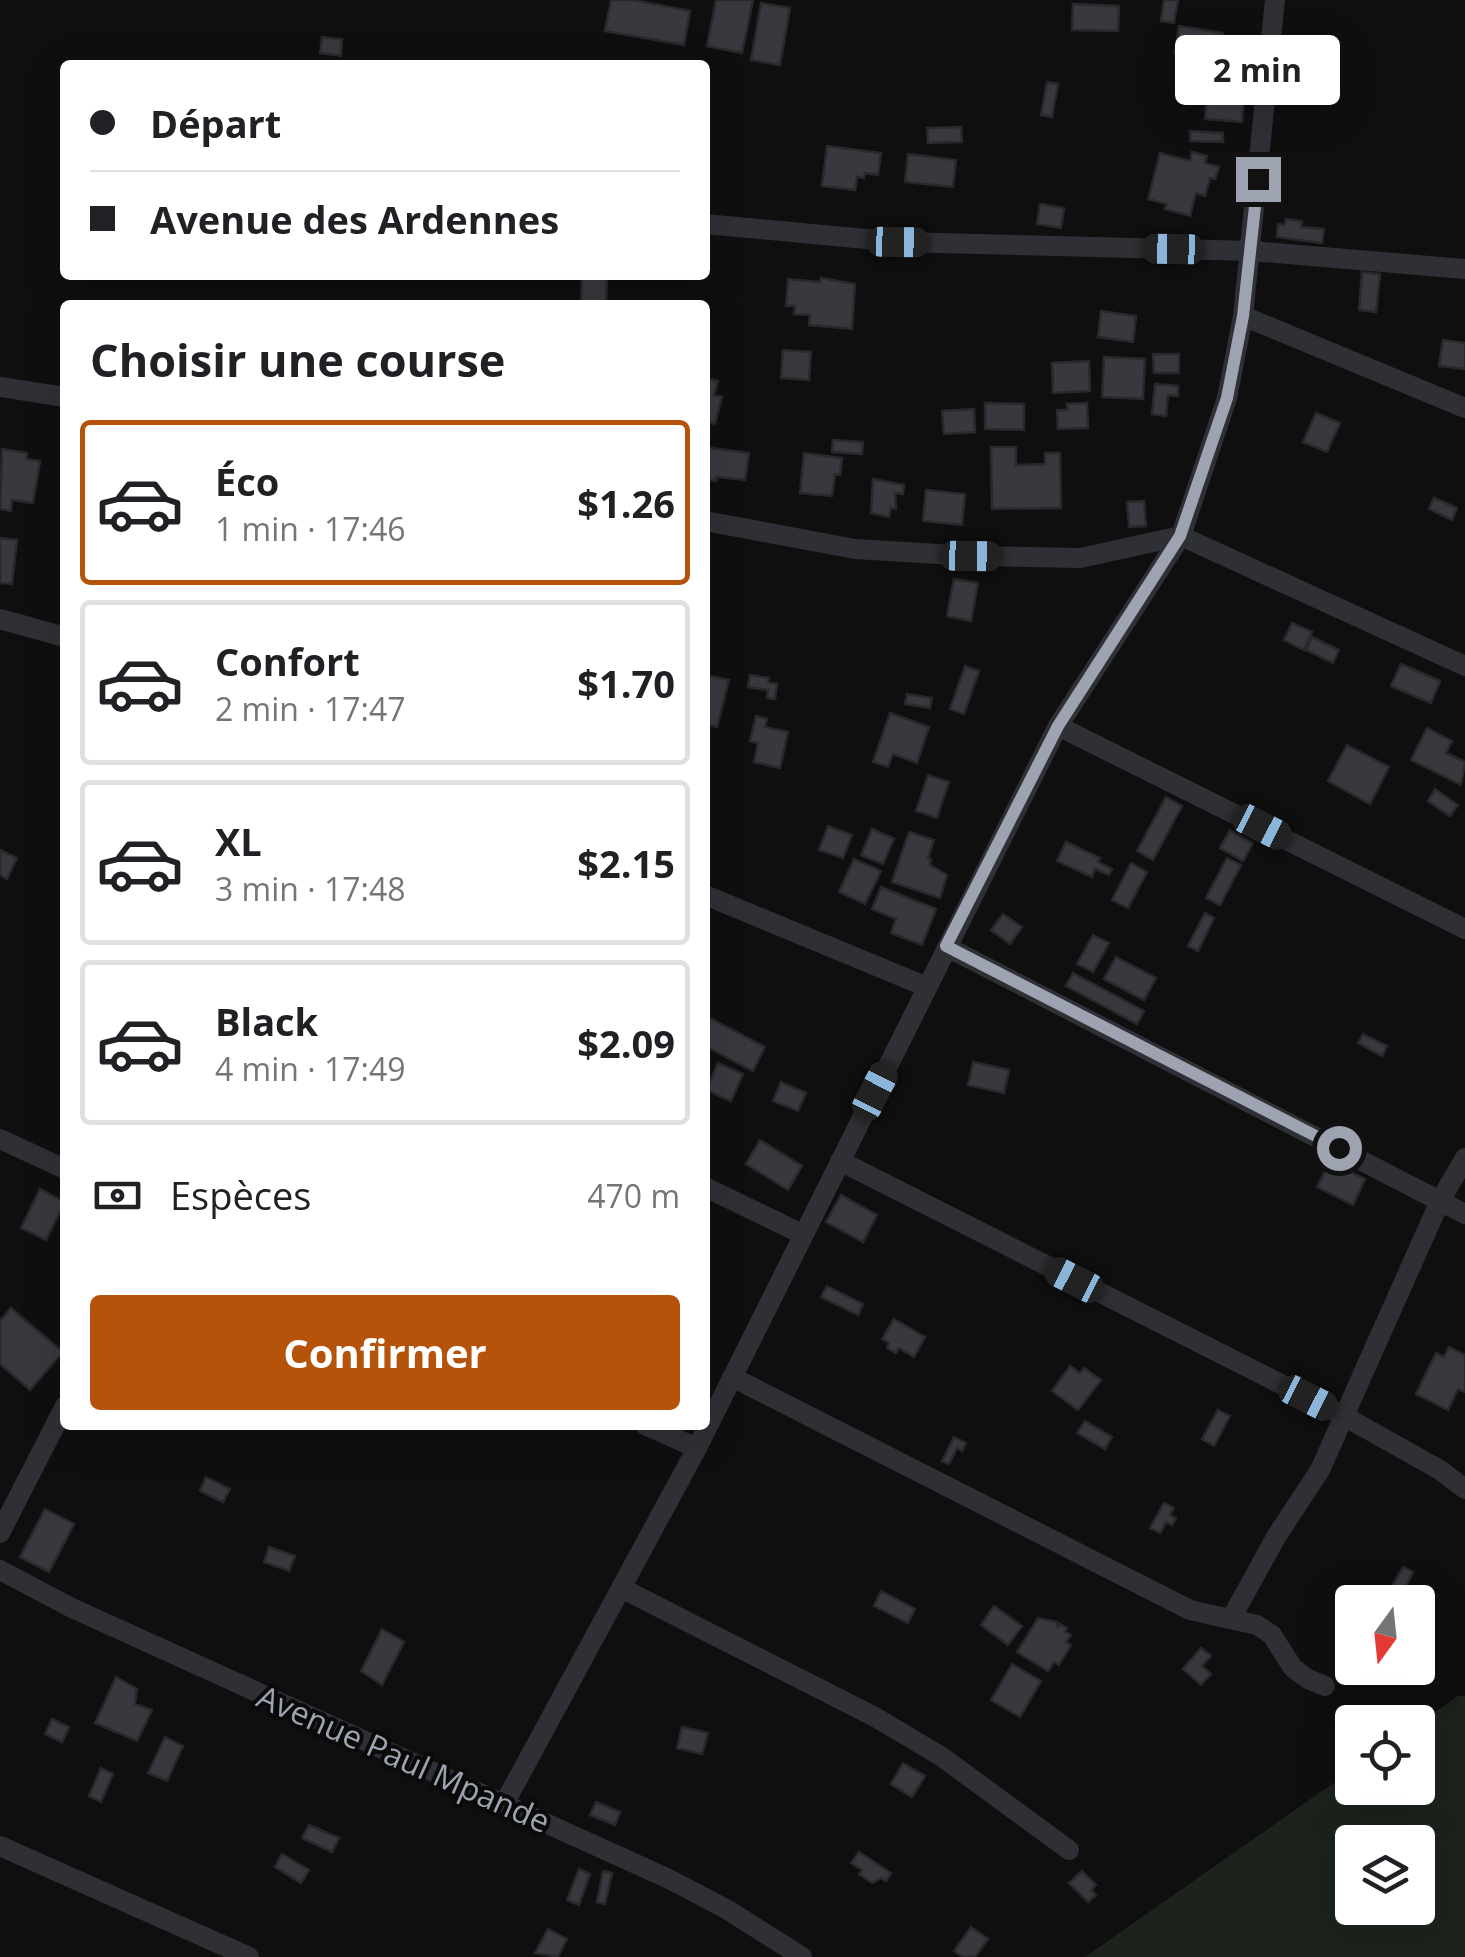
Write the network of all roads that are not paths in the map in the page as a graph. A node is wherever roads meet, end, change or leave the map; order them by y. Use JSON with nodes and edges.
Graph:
{"nodes":[{"id":1,"x":1275,"y":0,"type":"edge"},
{"id":2,"x":710,"y":224,"type":"edge"},
{"id":3,"x":1252,"y":250,"type":"junction"},
{"id":4,"x":1465,"y":269,"type":"edge"},
{"id":5,"x":1243,"y":316,"type":"junction"},
{"id":6,"x":0,"y":387,"type":"edge"},
{"id":7,"x":60,"y":396,"type":"edge"},
{"id":8,"x":1465,"y":408,"type":"edge"},
{"id":9,"x":710,"y":522,"type":"edge"},
{"id":10,"x":1180,"y":536,"type":"junction"},
{"id":11,"x":0,"y":619,"type":"edge"},
{"id":12,"x":60,"y":635,"type":"edge"},
{"id":13,"x":1465,"y":666,"type":"edge"},
{"id":14,"x":1058,"y":726,"type":"junction"},
{"id":15,"x":710,"y":898,"type":"edge"},
{"id":16,"x":1465,"y":929,"type":"edge"},
{"id":17,"x":946,"y":946,"type":"junction"},
{"id":18,"x":927,"y":987,"type":"junction"},
{"id":19,"x":0,"y":1140,"type":"edge"},
{"id":20,"x":1465,"y":1158,"type":"edge"},
{"id":21,"x":840,"y":1160,"type":"junction"},
{"id":22,"x":60,"y":1167,"type":"edge"},
{"id":23,"x":710,"y":1189,"type":"edge"},
{"id":24,"x":1440,"y":1202,"type":"junction"},
{"id":25,"x":1465,"y":1214,"type":"edge"},
{"id":26,"x":802,"y":1234,"type":"junction"},
{"id":27,"x":732,"y":1377,"type":"junction"},
{"id":28,"x":60,"y":1416,"type":"edge"},
{"id":29,"x":1342,"y":1416,"type":"junction"},
{"id":30,"x":710,"y":1422,"type":"edge"},
{"id":31,"x":656,"y":1430,"type":"edge"},
{"id":32,"x":706,"y":1430,"type":"edge"},
{"id":33,"x":697,"y":1448,"type":"junction"},
{"id":34,"x":1465,"y":1488,"type":"edge"},
{"id":35,"x":0,"y":1533,"type":"edge"},
{"id":36,"x":0,"y":1570,"type":"edge"},
{"id":37,"x":621,"y":1588,"type":"junction"},
{"id":38,"x":1232,"y":1617,"type":"junction"},
{"id":39,"x":1326,"y":1686,"type":"dead end"},
{"id":40,"x":504,"y":1804,"type":"junction"},
{"id":41,"x":0,"y":1846,"type":"edge"},
{"id":42,"x":1069,"y":1850,"type":"dead end"},
{"id":43,"x":249,"y":1957,"type":"edge"},
{"id":44,"x":802,"y":1957,"type":"edge"}],
"edges":[{"from":1,"to":3,"type":"street"},
{"from":2,"to":3,"type":"street"},
{"from":3,"to":4,"type":"street"},
{"from":3,"to":5,"type":"street"},
{"from":5,"to":8,"type":"street"},
{"from":5,"to":10,"type":"street"},
{"from":6,"to":7,"type":"street"},
{"from":9,"to":10,"type":"street"},
{"from":10,"to":13,"type":"street"},
{"from":10,"to":14,"type":"street"},
{"from":11,"to":12,"type":"street"},
{"from":14,"to":16,"type":"street"},
{"from":14,"to":17,"type":"street"},
{"from":15,"to":18,"type":"street"},
{"from":17,"to":18,"type":"street"},
{"from":17,"to":24,"type":"street"},
{"from":18,"to":21,"type":"street"},
{"from":19,"to":22,"type":"street"},
{"from":20,"to":24,"type":"street"},
{"from":21,"to":26,"type":"street"},
{"from":21,"to":29,"type":"street"},
{"from":23,"to":26,"type":"street"},
{"from":24,"to":25,"type":"street"},
{"from":24,"to":29,"type":"street"},
{"from":26,"to":27,"type":"street"},
{"from":27,"to":30,"type":"street"},
{"from":27,"to":38,"type":"street"},
{"from":28,"to":35,"type":"street"},
{"from":29,"to":34,"type":"street"},
{"from":29,"to":38,"type":"street"},
{"from":31,"to":33,"type":"street"},
{"from":32,"to":33,"type":"street"},
{"from":33,"to":37,"type":"street"},
{"from":36,"to":40,"type":"street","name":"Avenue Paul Mpande"},
{"from":37,"to":40,"type":"street"},
{"from":37,"to":42,"type":"street"},
{"from":38,"to":39,"type":"street"},
{"from":40,"to":44,"type":"street","name":"Avenue Paul Mpande"},
{"from":41,"to":43,"type":"street"}]}
